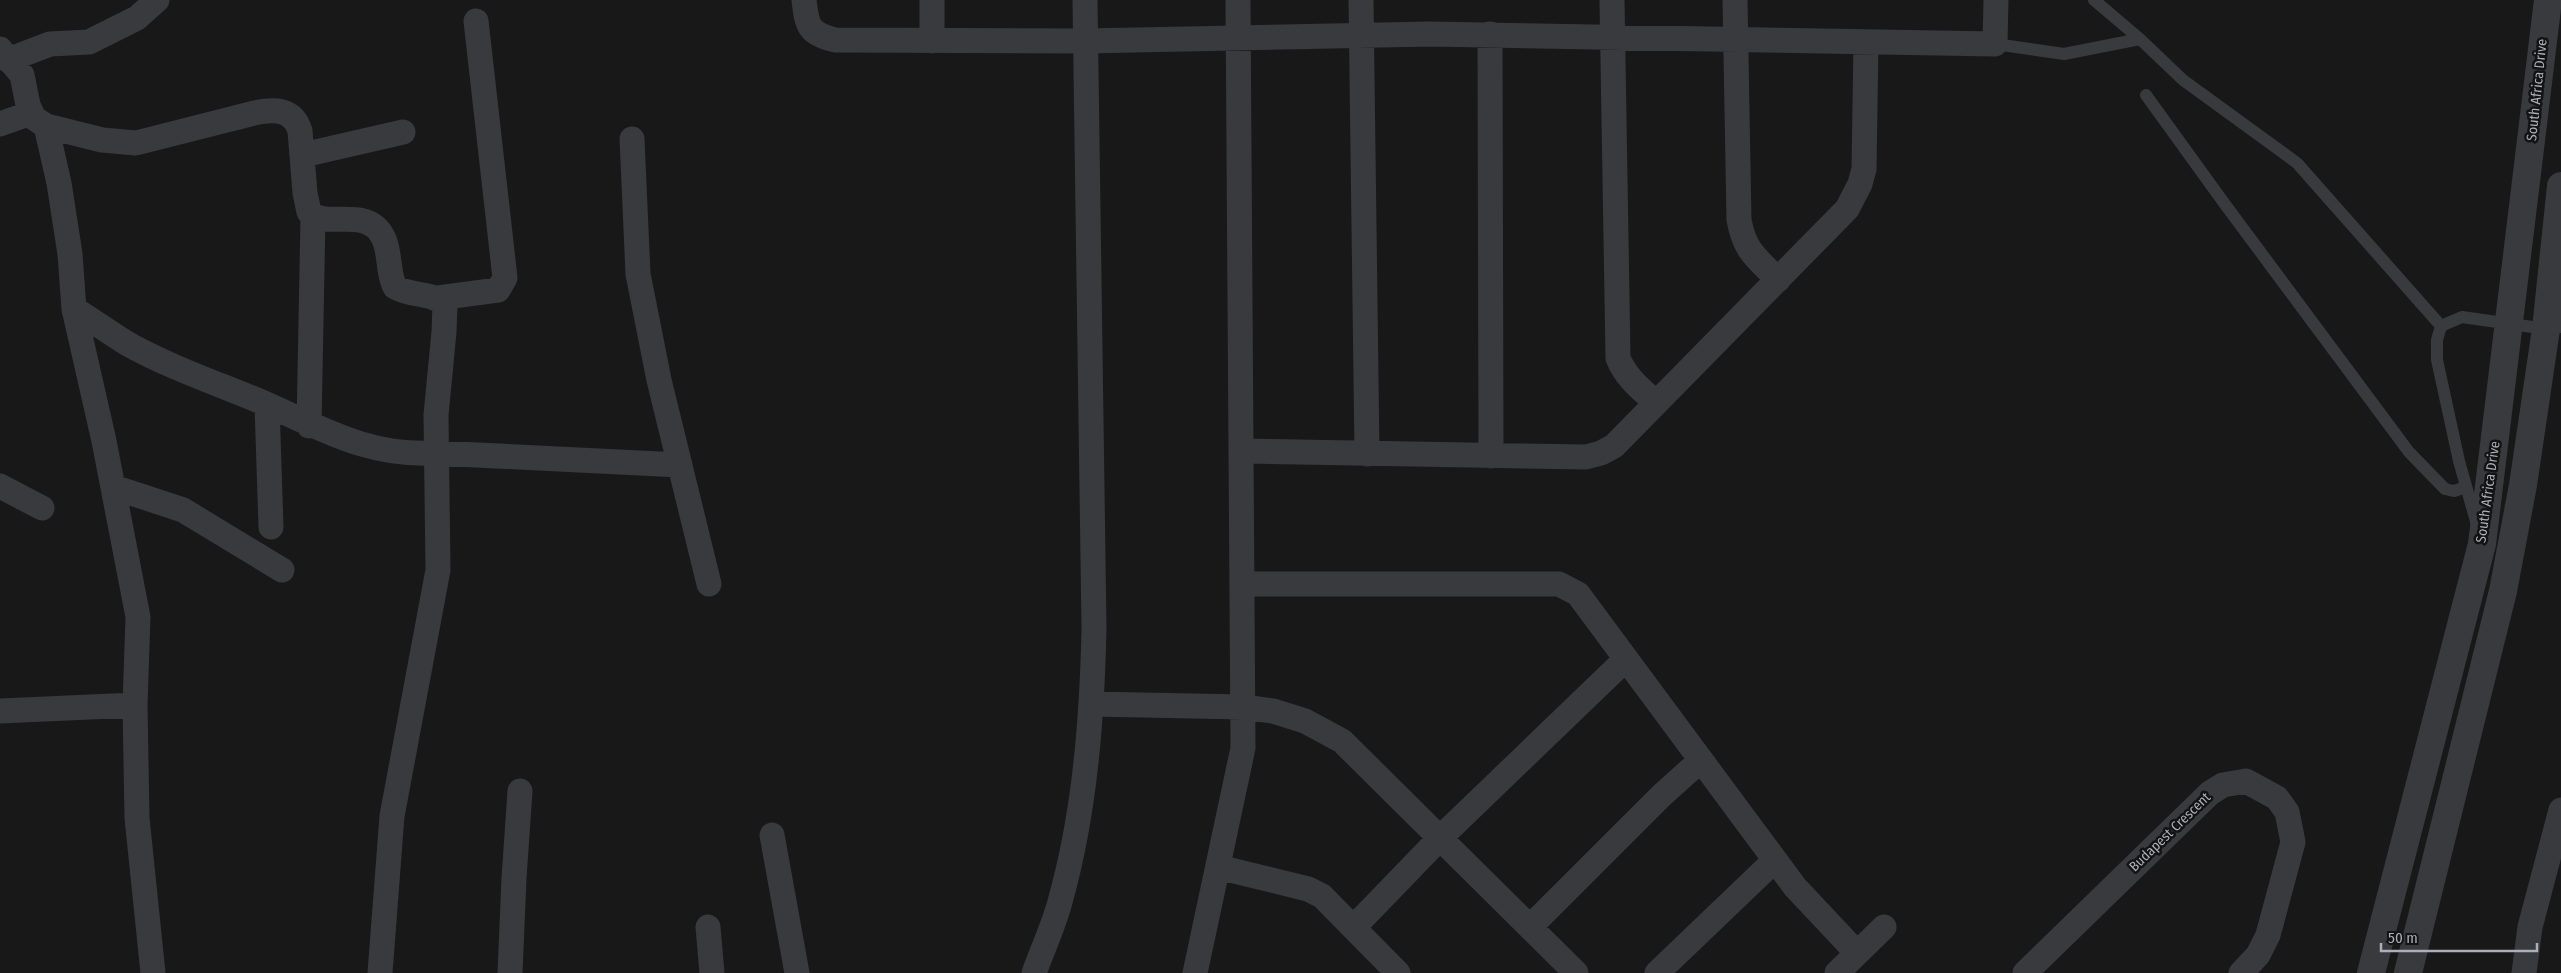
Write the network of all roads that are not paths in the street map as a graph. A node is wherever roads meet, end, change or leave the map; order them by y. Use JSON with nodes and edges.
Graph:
{"nodes":[{"id":1,"x":157,"y":0,"type":"edge"},
{"id":2,"x":804,"y":0,"type":"edge"},
{"id":3,"x":932,"y":0,"type":"edge"},
{"id":4,"x":1085,"y":0,"type":"edge"},
{"id":5,"x":1238,"y":0,"type":"edge"},
{"id":6,"x":1361,"y":0,"type":"edge"},
{"id":7,"x":1612,"y":0,"type":"edge"},
{"id":8,"x":1735,"y":0,"type":"edge"},
{"id":9,"x":1996,"y":0,"type":"edge"},
{"id":10,"x":2094,"y":0,"type":"edge"},
{"id":11,"x":2548,"y":0,"type":"edge"},
{"id":12,"x":476,"y":21,"type":"dead end"},
{"id":13,"x":1490,"y":34,"type":"junction"},
{"id":14,"x":1362,"y":35,"type":"junction"},
{"id":15,"x":1238,"y":37,"type":"junction"},
{"id":16,"x":1612,"y":37,"type":"junction"},
{"id":17,"x":1735,"y":39,"type":"junction"},
{"id":18,"x":2140,"y":39,"type":"junction"},
{"id":19,"x":932,"y":40,"type":"junction"},
{"id":20,"x":1085,"y":41,"type":"junction"},
{"id":21,"x":1866,"y":42,"type":"junction"},
{"id":22,"x":1995,"y":44,"type":"junction"},
{"id":23,"x":4,"y":54,"type":"edge"},
{"id":24,"x":2146,"y":95,"type":"dead end"},
{"id":25,"x":39,"y":120,"type":"junction"},
{"id":26,"x":0,"y":124,"type":"edge"},
{"id":27,"x":403,"y":132,"type":"dead end"},
{"id":28,"x":632,"y":139,"type":"dead end"},
{"id":29,"x":303,"y":155,"type":"junction"},
{"id":30,"x":2561,"y":186,"type":"edge"},
{"id":31,"x":314,"y":217,"type":"junction"},
{"id":32,"x":1778,"y":280,"type":"junction"},
{"id":33,"x":438,"y":298,"type":"junction"},
{"id":34,"x":74,"y":308,"type":"junction"},
{"id":35,"x":2508,"y":324,"type":"junction"},
{"id":36,"x":2441,"y":326,"type":"junction"},
{"id":37,"x":2553,"y":328,"type":"edge"},
{"id":38,"x":1656,"y":403,"type":"junction"},
{"id":39,"x":267,"y":405,"type":"junction"},
{"id":40,"x":309,"y":426,"type":"junction"},
{"id":41,"x":1242,"y":451,"type":"junction"},
{"id":42,"x":436,"y":453,"type":"junction"},
{"id":43,"x":1367,"y":454,"type":"junction"},
{"id":44,"x":1491,"y":456,"type":"junction"},
{"id":45,"x":680,"y":465,"type":"junction"},
{"id":46,"x":0,"y":486,"type":"edge"},
{"id":47,"x":113,"y":487,"type":"junction"},
{"id":48,"x":2466,"y":487,"type":"junction"},
{"id":49,"x":42,"y":508,"type":"dead end"},
{"id":50,"x":271,"y":526,"type":"dead end"},
{"id":51,"x":2482,"y":544,"type":"junction"},
{"id":52,"x":282,"y":570,"type":"dead end"},
{"id":53,"x":709,"y":584,"type":"dead end"},
{"id":54,"x":1243,"y":584,"type":"junction"},
{"id":55,"x":1626,"y":659,"type":"junction"},
{"id":56,"x":1091,"y":704,"type":"junction"},
{"id":57,"x":135,"y":705,"type":"junction"},
{"id":58,"x":1244,"y":707,"type":"junction"},
{"id":59,"x":0,"y":711,"type":"edge"},
{"id":60,"x":1701,"y":760,"type":"junction"},
{"id":61,"x":520,"y":791,"type":"dead end"},
{"id":62,"x":2561,"y":810,"type":"edge"},
{"id":63,"x":772,"y":835,"type":"dead end"},
{"id":64,"x":1440,"y":838,"type":"junction"},
{"id":65,"x":1775,"y":860,"type":"junction"},
{"id":66,"x":1218,"y":867,"type":"junction"},
{"id":67,"x":708,"y":927,"type":"dead end"},
{"id":68,"x":1354,"y":927,"type":"junction"},
{"id":69,"x":1530,"y":927,"type":"junction"},
{"id":70,"x":1884,"y":927,"type":"dead end"},
{"id":71,"x":1857,"y":953,"type":"junction"},
{"id":72,"x":153,"y":973,"type":"edge"},
{"id":73,"x":380,"y":973,"type":"edge"},
{"id":74,"x":510,"y":973,"type":"edge"},
{"id":75,"x":712,"y":973,"type":"edge"},
{"id":76,"x":797,"y":973,"type":"edge"},
{"id":77,"x":1034,"y":973,"type":"edge"},
{"id":78,"x":1195,"y":973,"type":"edge"},
{"id":79,"x":1398,"y":973,"type":"edge"},
{"id":80,"x":1576,"y":973,"type":"edge"},
{"id":81,"x":1657,"y":973,"type":"edge"},
{"id":82,"x":1837,"y":973,"type":"edge"},
{"id":83,"x":2025,"y":973,"type":"edge"},
{"id":84,"x":2240,"y":973,"type":"edge"},
{"id":85,"x":2371,"y":973,"type":"edge"},
{"id":86,"x":2408,"y":973,"type":"edge"},
{"id":87,"x":2524,"y":973,"type":"edge"}],
"edges":[{"from":1,"to":23,"type":"street"},
{"from":2,"to":19,"type":"street"},
{"from":3,"to":19,"type":"street"},
{"from":4,"to":20,"type":"street"},
{"from":5,"to":15,"type":"street"},
{"from":6,"to":14,"type":"street"},
{"from":7,"to":16,"type":"street"},
{"from":8,"to":17,"type":"street"},
{"from":9,"to":22,"type":"street"},
{"from":10,"to":18,"type":"lane"},
{"from":11,"to":35,"type":"street","name":"South Africa Drive"},
{"from":12,"to":33,"type":"street"},
{"from":13,"to":14,"type":"street"},
{"from":13,"to":16,"type":"street"},
{"from":13,"to":44,"type":"street"},
{"from":14,"to":15,"type":"street"},
{"from":14,"to":43,"type":"street"},
{"from":15,"to":20,"type":"street"},
{"from":15,"to":41,"type":"street"},
{"from":16,"to":17,"type":"street"},
{"from":16,"to":38,"type":"street"},
{"from":17,"to":21,"type":"street"},
{"from":17,"to":32,"type":"street"},
{"from":18,"to":22,"type":"lane"},
{"from":18,"to":36,"type":"lane"},
{"from":19,"to":20,"type":"street"},
{"from":20,"to":56,"type":"street"},
{"from":21,"to":22,"type":"street"},
{"from":21,"to":32,"type":"street"},
{"from":23,"to":25,"type":"street"},
{"from":24,"to":48,"type":"lane"},
{"from":25,"to":26,"type":"street"},
{"from":25,"to":29,"type":"street"},
{"from":25,"to":34,"type":"street"},
{"from":27,"to":29,"type":"street"},
{"from":28,"to":45,"type":"street"},
{"from":29,"to":31,"type":"street"},
{"from":30,"to":37,"type":"street"},
{"from":31,"to":33,"type":"street"},
{"from":31,"to":40,"type":"street"},
{"from":32,"to":38,"type":"street"},
{"from":33,"to":42,"type":"street"},
{"from":34,"to":39,"type":"street"},
{"from":34,"to":47,"type":"street"},
{"from":35,"to":36,"type":"lane"},
{"from":35,"to":37,"type":"lane"},
{"from":35,"to":51,"type":"street","name":"South Africa Drive"},
{"from":36,"to":48,"type":"lane"},
{"from":37,"to":86,"type":"street"},
{"from":38,"to":44,"type":"street"},
{"from":39,"to":40,"type":"street"},
{"from":39,"to":50,"type":"street"},
{"from":40,"to":42,"type":"street"},
{"from":41,"to":43,"type":"street"},
{"from":41,"to":54,"type":"street"},
{"from":42,"to":45,"type":"street"},
{"from":42,"to":73,"type":"street"},
{"from":43,"to":44,"type":"street"},
{"from":45,"to":53,"type":"street"},
{"from":46,"to":49,"type":"street"},
{"from":47,"to":52,"type":"street"},
{"from":47,"to":57,"type":"street"},
{"from":48,"to":51,"type":"lane"},
{"from":51,"to":85,"type":"street","name":"South Africa Drive"},
{"from":54,"to":55,"type":"street"},
{"from":54,"to":58,"type":"street"},
{"from":55,"to":60,"type":"street"},
{"from":55,"to":64,"type":"street"},
{"from":56,"to":58,"type":"street"},
{"from":56,"to":77,"type":"street"},
{"from":57,"to":59,"type":"street"},
{"from":57,"to":72,"type":"street"},
{"from":58,"to":64,"type":"street"},
{"from":58,"to":66,"type":"street"},
{"from":60,"to":65,"type":"street"},
{"from":60,"to":69,"type":"street"},
{"from":61,"to":74,"type":"street"},
{"from":62,"to":87,"type":"street"},
{"from":63,"to":76,"type":"street"},
{"from":64,"to":68,"type":"street"},
{"from":64,"to":69,"type":"street"},
{"from":65,"to":71,"type":"street"},
{"from":65,"to":81,"type":"street"},
{"from":66,"to":68,"type":"street"},
{"from":66,"to":78,"type":"street"},
{"from":67,"to":75,"type":"street"},
{"from":68,"to":79,"type":"street"},
{"from":69,"to":80,"type":"street"},
{"from":70,"to":71,"type":"street"},
{"from":71,"to":82,"type":"street"},
{"from":83,"to":84,"type":"street","name":"Budapest Crescent"}]}
